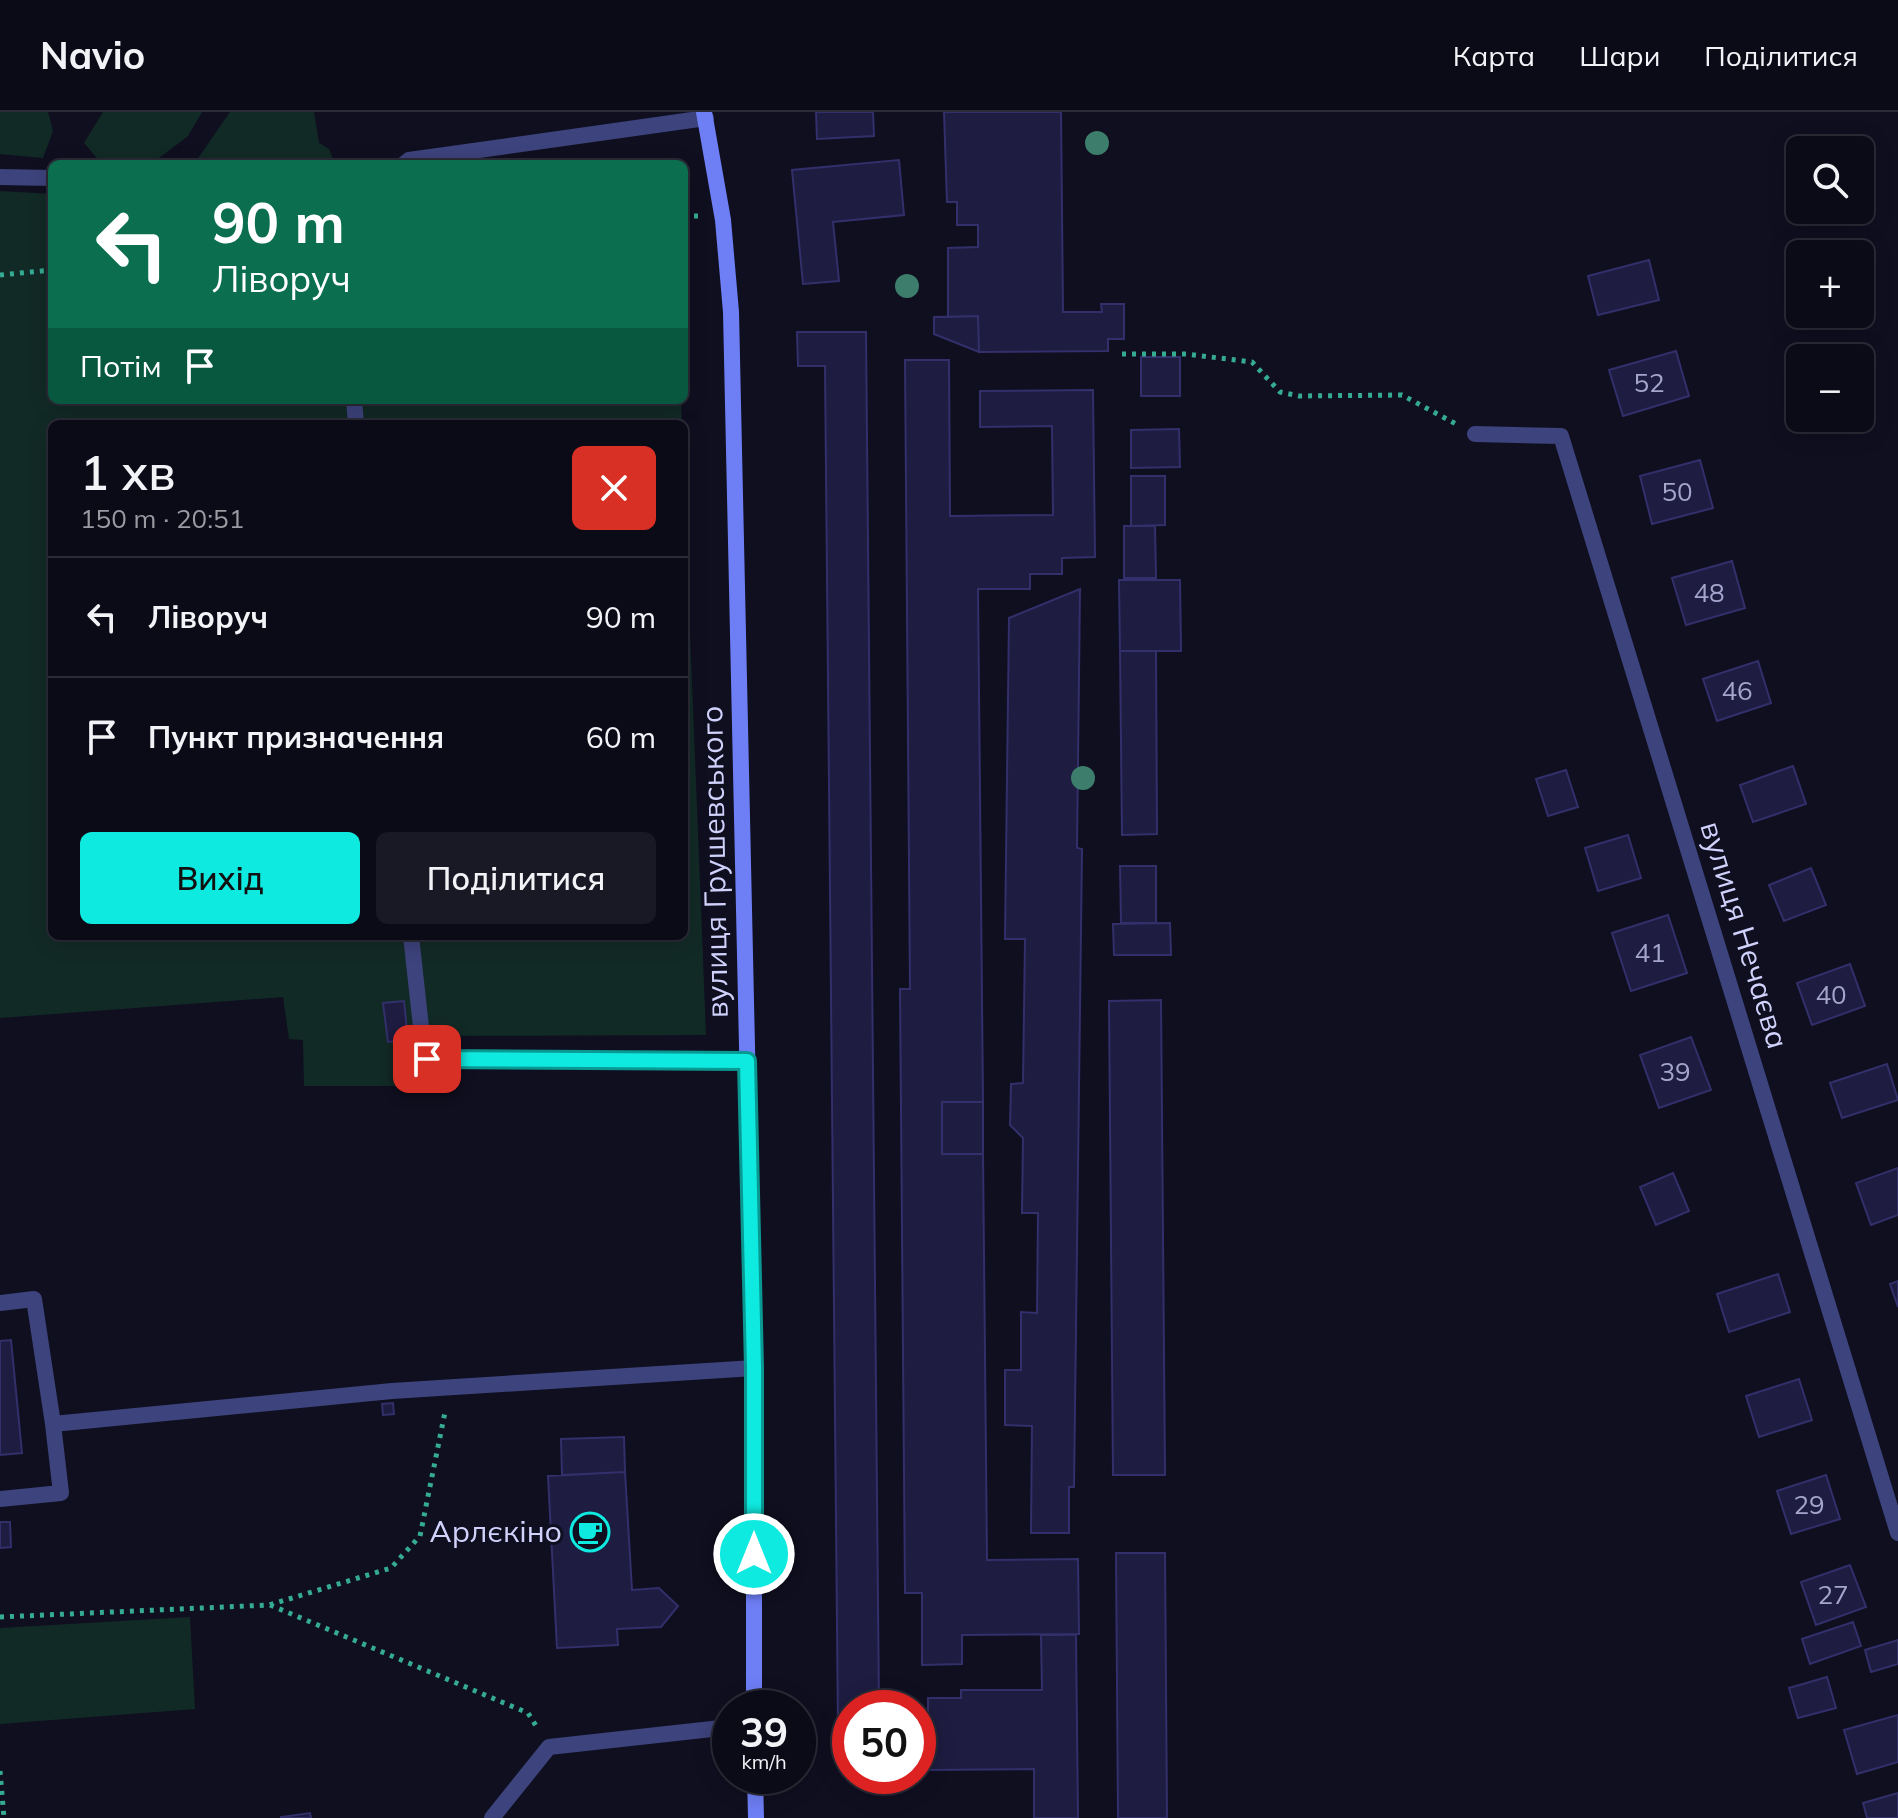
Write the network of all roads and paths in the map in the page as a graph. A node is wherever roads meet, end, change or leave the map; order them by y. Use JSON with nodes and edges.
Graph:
{"nodes":[{"id":1,"x":705,"y":115,"type":"edge"},
{"id":2,"x":409,"y":160,"type":"edge"},
{"id":3,"x":0,"y":177,"type":"edge"},
{"id":4,"x":48,"y":178,"type":"edge"},
{"id":5,"x":48,"y":270,"type":"edge"},
{"id":6,"x":0,"y":275,"type":"edge"},
{"id":7,"x":1122,"y":354,"type":"dead end"},
{"id":8,"x":1475,"y":434,"type":"joint"},
{"id":9,"x":411,"y":940,"type":"edge"},
{"id":10,"x":747,"y":1061,"type":"junction"},
{"id":11,"x":0,"y":1303,"type":"edge"},
{"id":12,"x":754,"y":1368,"type":"junction"},
{"id":13,"x":450,"y":1387,"type":"junction"},
{"id":14,"x":53,"y":1424,"type":"junction"},
{"id":15,"x":0,"y":1499,"type":"edge"},
{"id":16,"x":1898,"y":1533,"type":"edge"},
{"id":17,"x":269,"y":1605,"type":"junction"},
{"id":18,"x":0,"y":1617,"type":"edge"},
{"id":19,"x":754,"y":1690,"type":"edge"},
{"id":20,"x":712,"y":1729,"type":"edge"},
{"id":21,"x":549,"y":1747,"type":"junction"},
{"id":22,"x":0,"y":1771,"type":"edge"},
{"id":23,"x":755,"y":1794,"type":"edge"},
{"id":24,"x":4,"y":1818,"type":"edge"},
{"id":25,"x":492,"y":1818,"type":"edge"},
{"id":26,"x":756,"y":1818,"type":"edge"}],
"edges":[{"from":1,"to":2,"type":"street"},
{"from":1,"to":10,"type":"main road","name":"вулиця Грушевського"},
{"from":3,"to":4,"type":"street"},
{"from":5,"to":6,"type":"path"},
{"from":7,"to":8,"type":"path"},
{"from":8,"to":16,"type":"street","name":"вулиця Нечаєва"},
{"from":9,"to":10,"type":"street"},
{"from":10,"to":12,"type":"main road","name":"вулиця Грушевського"},
{"from":11,"to":14,"type":"street"},
{"from":12,"to":13,"type":"street"},
{"from":12,"to":19,"type":"main road","name":"вулиця Грушевського"},
{"from":13,"to":14,"type":"street"},
{"from":13,"to":17,"type":"path"},
{"from":14,"to":15,"type":"street"},
{"from":17,"to":18,"type":"path"},
{"from":17,"to":21,"type":"path"},
{"from":20,"to":21,"type":"street"},
{"from":21,"to":25,"type":"street"},
{"from":22,"to":24,"type":"path"},
{"from":23,"to":26,"type":"main road"}]}
